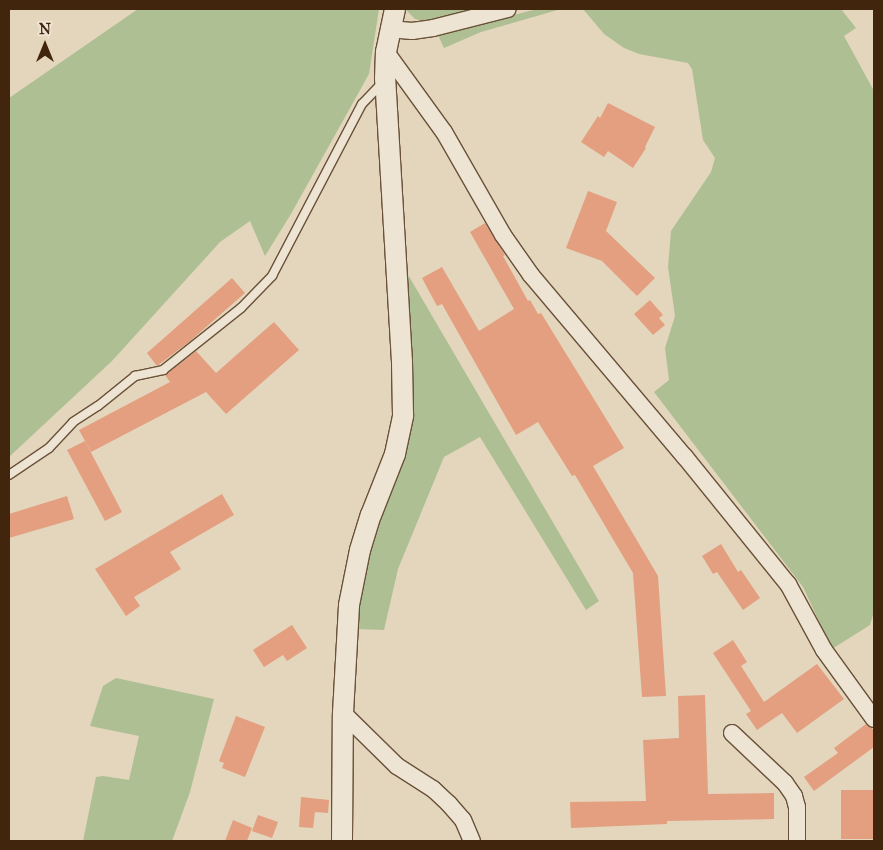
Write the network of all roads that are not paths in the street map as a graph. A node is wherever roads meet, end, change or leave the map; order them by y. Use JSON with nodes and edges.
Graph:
{"nodes":[{"id":1,"x":395,"y":9,"type":"edge"},
{"id":2,"x":508,"y":9,"type":"edge"},
{"id":3,"x":389,"y":29,"type":"junction"},
{"id":4,"x":386,"y":52,"type":"junction"},
{"id":5,"x":385,"y":79,"type":"junction"},
{"id":6,"x":9,"y":475,"type":"edge"},
{"id":7,"x":343,"y":713,"type":"junction"},
{"id":8,"x":874,"y":719,"type":"edge"},
{"id":9,"x":732,"y":734,"type":"dead end"},
{"id":10,"x":342,"y":841,"type":"edge"},
{"id":11,"x":472,"y":841,"type":"edge"},
{"id":12,"x":797,"y":841,"type":"edge"}],
"edges":[{"from":1,"to":3,"type":"street"},
{"from":2,"to":3,"type":"street"},
{"from":3,"to":4,"type":"street"},
{"from":4,"to":5,"type":"street"},
{"from":4,"to":8,"type":"street"},
{"from":5,"to":6,"type":"lane"},
{"from":5,"to":7,"type":"street"},
{"from":7,"to":10,"type":"street"},
{"from":7,"to":11,"type":"street"},
{"from":9,"to":12,"type":"street"}]}
